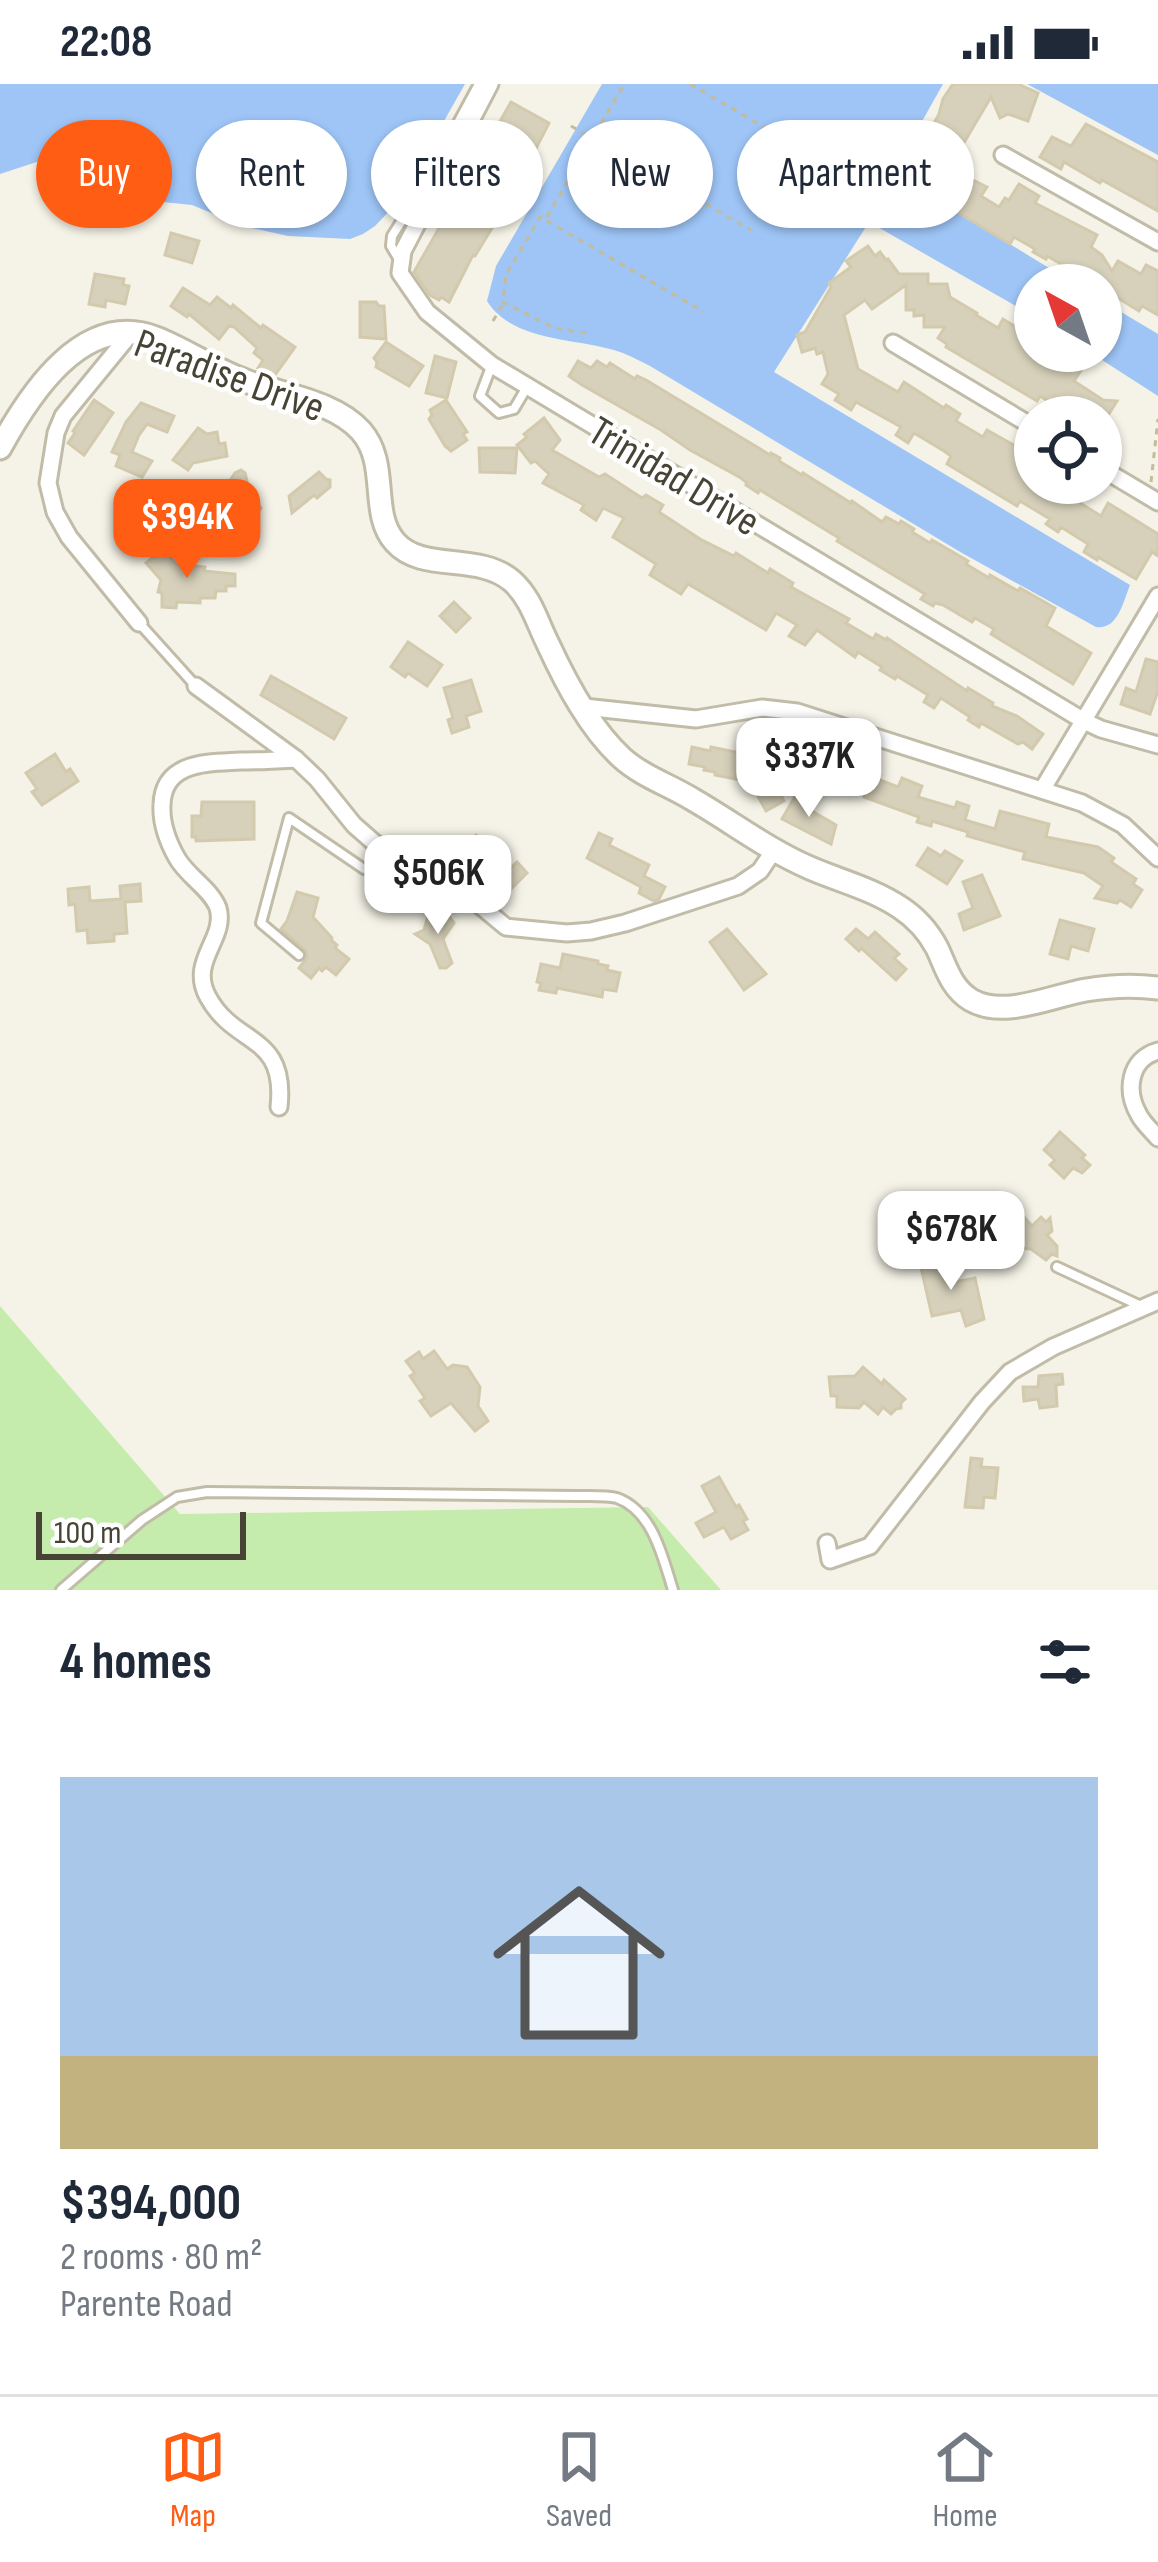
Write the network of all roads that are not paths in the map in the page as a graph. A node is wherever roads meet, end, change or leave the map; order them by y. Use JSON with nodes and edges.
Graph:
{"nodes":[{"id":1,"x":479,"y":84,"type":"edge"},
{"id":2,"x":490,"y":84,"type":"edge"},
{"id":3,"x":1004,"y":155,"type":"dead end"},
{"id":4,"x":1158,"y":242,"type":"edge"},
{"id":5,"x":401,"y":263,"type":"junction"},
{"id":6,"x":131,"y":333,"type":"junction"},
{"id":7,"x":893,"y":344,"type":"dead end"},
{"id":8,"x":492,"y":365,"type":"junction"},
{"id":9,"x":527,"y":387,"type":"junction"},
{"id":10,"x":1014,"y":416,"type":"edge"},
{"id":11,"x":0,"y":448,"type":"edge"},
{"id":12,"x":1122,"y":481,"type":"edge"},
{"id":13,"x":1158,"y":502,"type":"edge"},
{"id":14,"x":1158,"y":596,"type":"edge"},
{"id":15,"x":139,"y":623,"type":"joint"},
{"id":16,"x":196,"y":686,"type":"joint"},
{"id":17,"x":584,"y":707,"type":"junction"},
{"id":18,"x":1084,"y":721,"type":"junction"},
{"id":19,"x":1158,"y":745,"type":"edge"},
{"id":20,"x":296,"y":759,"type":"junction"},
{"id":21,"x":1042,"y":790,"type":"junction"},
{"id":22,"x":774,"y":850,"type":"junction"},
{"id":23,"x":1158,"y":858,"type":"edge"},
{"id":24,"x":402,"y":861,"type":"junction"},
{"id":25,"x":299,"y":955,"type":"dead end"},
{"id":26,"x":1158,"y":988,"type":"edge"},
{"id":27,"x":1158,"y":1051,"type":"edge"},
{"id":28,"x":279,"y":1107,"type":"dead end"},
{"id":29,"x":1158,"y":1138,"type":"edge"},
{"id":30,"x":1057,"y":1267,"type":"dead end"},
{"id":31,"x":1151,"y":1305,"type":"edge"},
{"id":32,"x":827,"y":1543,"type":"dead end"},
{"id":33,"x":61,"y":1590,"type":"edge"},
{"id":34,"x":673,"y":1590,"type":"edge"}],
"edges":[{"from":1,"to":5,"type":"lane"},
{"from":2,"to":5,"type":"street"},
{"from":3,"to":4,"type":"street"},
{"from":5,"to":8,"type":"street","name":"Trinidad Drive"},
{"from":6,"to":11,"type":"street","name":"Paradise Drive"},
{"from":6,"to":15,"type":"street"},
{"from":6,"to":17,"type":"street","name":"Paradise Drive"},
{"from":7,"to":10,"type":"street"},
{"from":8,"to":9,"type":"street","name":"Trinidad Drive"},
{"from":8,"to":9,"type":"lane"},
{"from":9,"to":18,"type":"street","name":"Trinidad Drive"},
{"from":12,"to":13,"type":"street"},
{"from":14,"to":18,"type":"street"},
{"from":15,"to":16,"type":"lane"},
{"from":16,"to":20,"type":"street"},
{"from":17,"to":21,"type":"street"},
{"from":17,"to":22,"type":"street","name":"Paradise Drive"},
{"from":18,"to":19,"type":"street","name":"Trinidad Drive"},
{"from":18,"to":21,"type":"street"},
{"from":20,"to":24,"type":"street"},
{"from":20,"to":28,"type":"street"},
{"from":21,"to":23,"type":"street"},
{"from":22,"to":24,"type":"street"},
{"from":22,"to":26,"type":"street","name":"Paradise Drive"},
{"from":24,"to":25,"type":"lane"},
{"from":27,"to":29,"type":"street"},
{"from":30,"to":31,"type":"lane"},
{"from":31,"to":32,"type":"street"},
{"from":33,"to":34,"type":"lane"}]}
